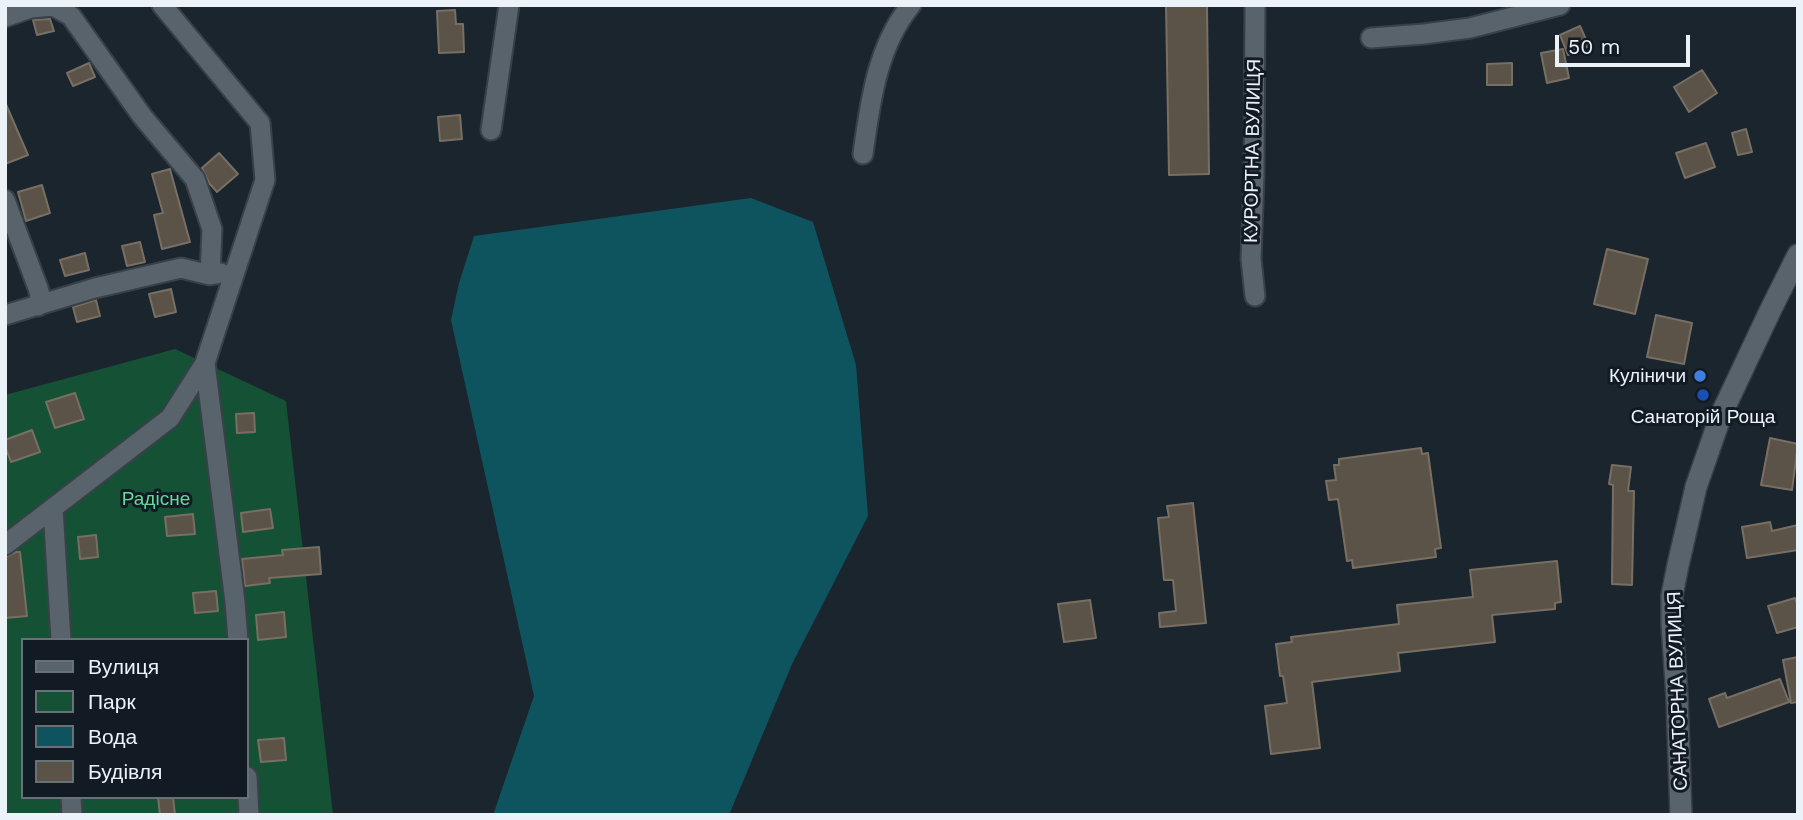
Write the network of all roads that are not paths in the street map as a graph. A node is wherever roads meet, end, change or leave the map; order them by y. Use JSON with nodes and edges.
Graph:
{"nodes":[{"id":1,"x":162,"y":5,"type":"edge"},
{"id":2,"x":509,"y":5,"type":"edge"},
{"id":3,"x":911,"y":5,"type":"edge"},
{"id":4,"x":1255,"y":5,"type":"edge"},
{"id":5,"x":1560,"y":5,"type":"edge"},
{"id":6,"x":5,"y":18,"type":"edge"},
{"id":7,"x":1371,"y":38,"type":"dead end"},
{"id":8,"x":491,"y":130,"type":"dead end"},
{"id":9,"x":863,"y":154,"type":"dead end"},
{"id":10,"x":5,"y":200,"type":"edge"},
{"id":11,"x":1798,"y":255,"type":"edge"},
{"id":12,"x":236,"y":272,"type":"junction"},
{"id":13,"x":209,"y":275,"type":"junction"},
{"id":14,"x":1255,"y":296,"type":"dead end"},
{"id":15,"x":38,"y":306,"type":"junction"},
{"id":16,"x":5,"y":315,"type":"edge"},
{"id":17,"x":205,"y":363,"type":"junction"},
{"id":18,"x":53,"y":508,"type":"junction"},
{"id":19,"x":5,"y":545,"type":"edge"},
{"id":20,"x":61,"y":638,"type":"edge"},
{"id":21,"x":238,"y":638,"type":"edge"},
{"id":22,"x":248,"y":796,"type":"edge"},
{"id":23,"x":249,"y":815,"type":"edge"},
{"id":24,"x":1681,"y":815,"type":"edge"}],
"edges":[{"from":1,"to":12,"type":"street"},
{"from":2,"to":8,"type":"street"},
{"from":3,"to":9,"type":"street"},
{"from":4,"to":14,"type":"street","name":"КУРОРТНА ВУЛИЦЯ"},
{"from":5,"to":7,"type":"street"},
{"from":6,"to":13,"type":"street"},
{"from":10,"to":15,"type":"street"},
{"from":11,"to":24,"type":"street","name":"САНАТОРНА ВУЛИЦЯ"},
{"from":12,"to":13,"type":"street"},
{"from":12,"to":17,"type":"street"},
{"from":13,"to":15,"type":"street"},
{"from":15,"to":16,"type":"street"},
{"from":17,"to":18,"type":"street"},
{"from":17,"to":21,"type":"street"},
{"from":18,"to":19,"type":"street"},
{"from":18,"to":20,"type":"street"},
{"from":22,"to":23,"type":"street"}]}
